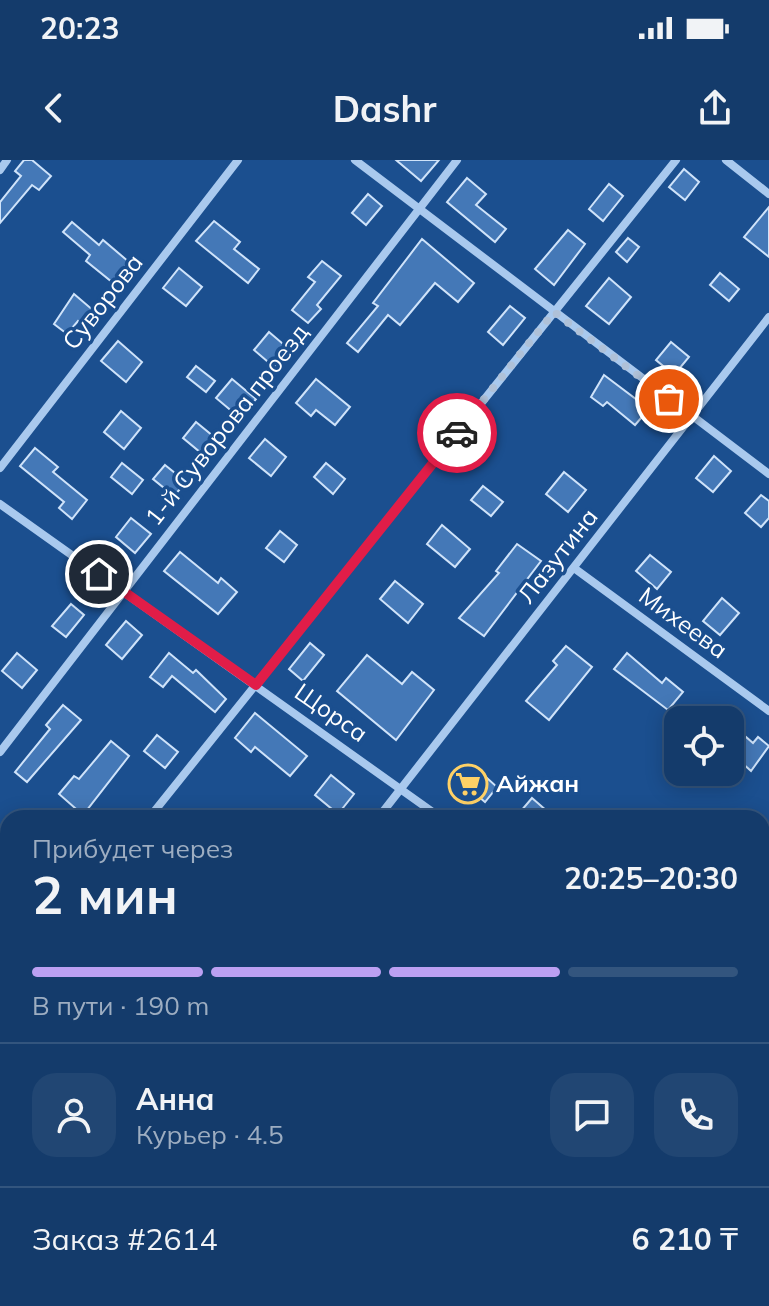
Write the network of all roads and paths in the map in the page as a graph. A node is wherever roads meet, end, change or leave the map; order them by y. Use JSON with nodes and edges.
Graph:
{"nodes":[{"id":1,"x":7,"y":160,"type":"edge"},
{"id":2,"x":238,"y":160,"type":"edge"},
{"id":3,"x":355,"y":160,"type":"edge"},
{"id":4,"x":457,"y":160,"type":"edge"},
{"id":5,"x":676,"y":160,"type":"edge"},
{"id":6,"x":726,"y":160,"type":"edge"},
{"id":7,"x":0,"y":170,"type":"edge"},
{"id":8,"x":769,"y":194,"type":"edge"},
{"id":9,"x":419,"y":209,"type":"junction"},
{"id":10,"x":554,"y":312,"type":"junction"},
{"id":11,"x":769,"y":317,"type":"edge"},
{"id":12,"x":692,"y":416,"type":"junction"},
{"id":13,"x":0,"y":468,"type":"edge"},
{"id":14,"x":769,"y":474,"type":"edge"},
{"id":15,"x":0,"y":504,"type":"edge"},
{"id":16,"x":574,"y":568,"type":"junction"},
{"id":17,"x":124,"y":592,"type":"junction"},
{"id":18,"x":256,"y":685,"type":"junction"},
{"id":19,"x":769,"y":711,"type":"edge"},
{"id":20,"x":0,"y":752,"type":"edge"},
{"id":21,"x":402,"y":788,"type":"junction"},
{"id":22,"x":155,"y":810,"type":"edge"},
{"id":23,"x":384,"y":810,"type":"edge"},
{"id":24,"x":431,"y":810,"type":"edge"}],
"edges":[{"from":1,"to":7,"type":"street"},
{"from":2,"to":13,"type":"street","name":"Суворова"},
{"from":3,"to":9,"type":"street"},
{"from":4,"to":9,"type":"street","name":"1-й Суворова проезд"},
{"from":5,"to":10,"type":"street"},
{"from":6,"to":8,"type":"street"},
{"from":9,"to":10,"type":"street"},
{"from":9,"to":17,"type":"street","name":"1-й Суворова проезд"},
{"from":10,"to":12,"type":"street"},
{"from":10,"to":18,"type":"street"},
{"from":11,"to":12,"type":"street","name":"Лазутина"},
{"from":12,"to":14,"type":"street"},
{"from":12,"to":16,"type":"street","name":"Лазутина"},
{"from":15,"to":17,"type":"street","name":"Щорса"},
{"from":16,"to":19,"type":"street","name":"Михеева"},
{"from":16,"to":21,"type":"street","name":"Лазутина"},
{"from":17,"to":18,"type":"street","name":"Щорса"},
{"from":17,"to":20,"type":"street","name":"1-й Суворова проезд"},
{"from":18,"to":21,"type":"street","name":"Щорса"},
{"from":18,"to":22,"type":"street"},
{"from":21,"to":23,"type":"street","name":"Лазутина"},
{"from":21,"to":24,"type":"street","name":"Щорса"}]}
